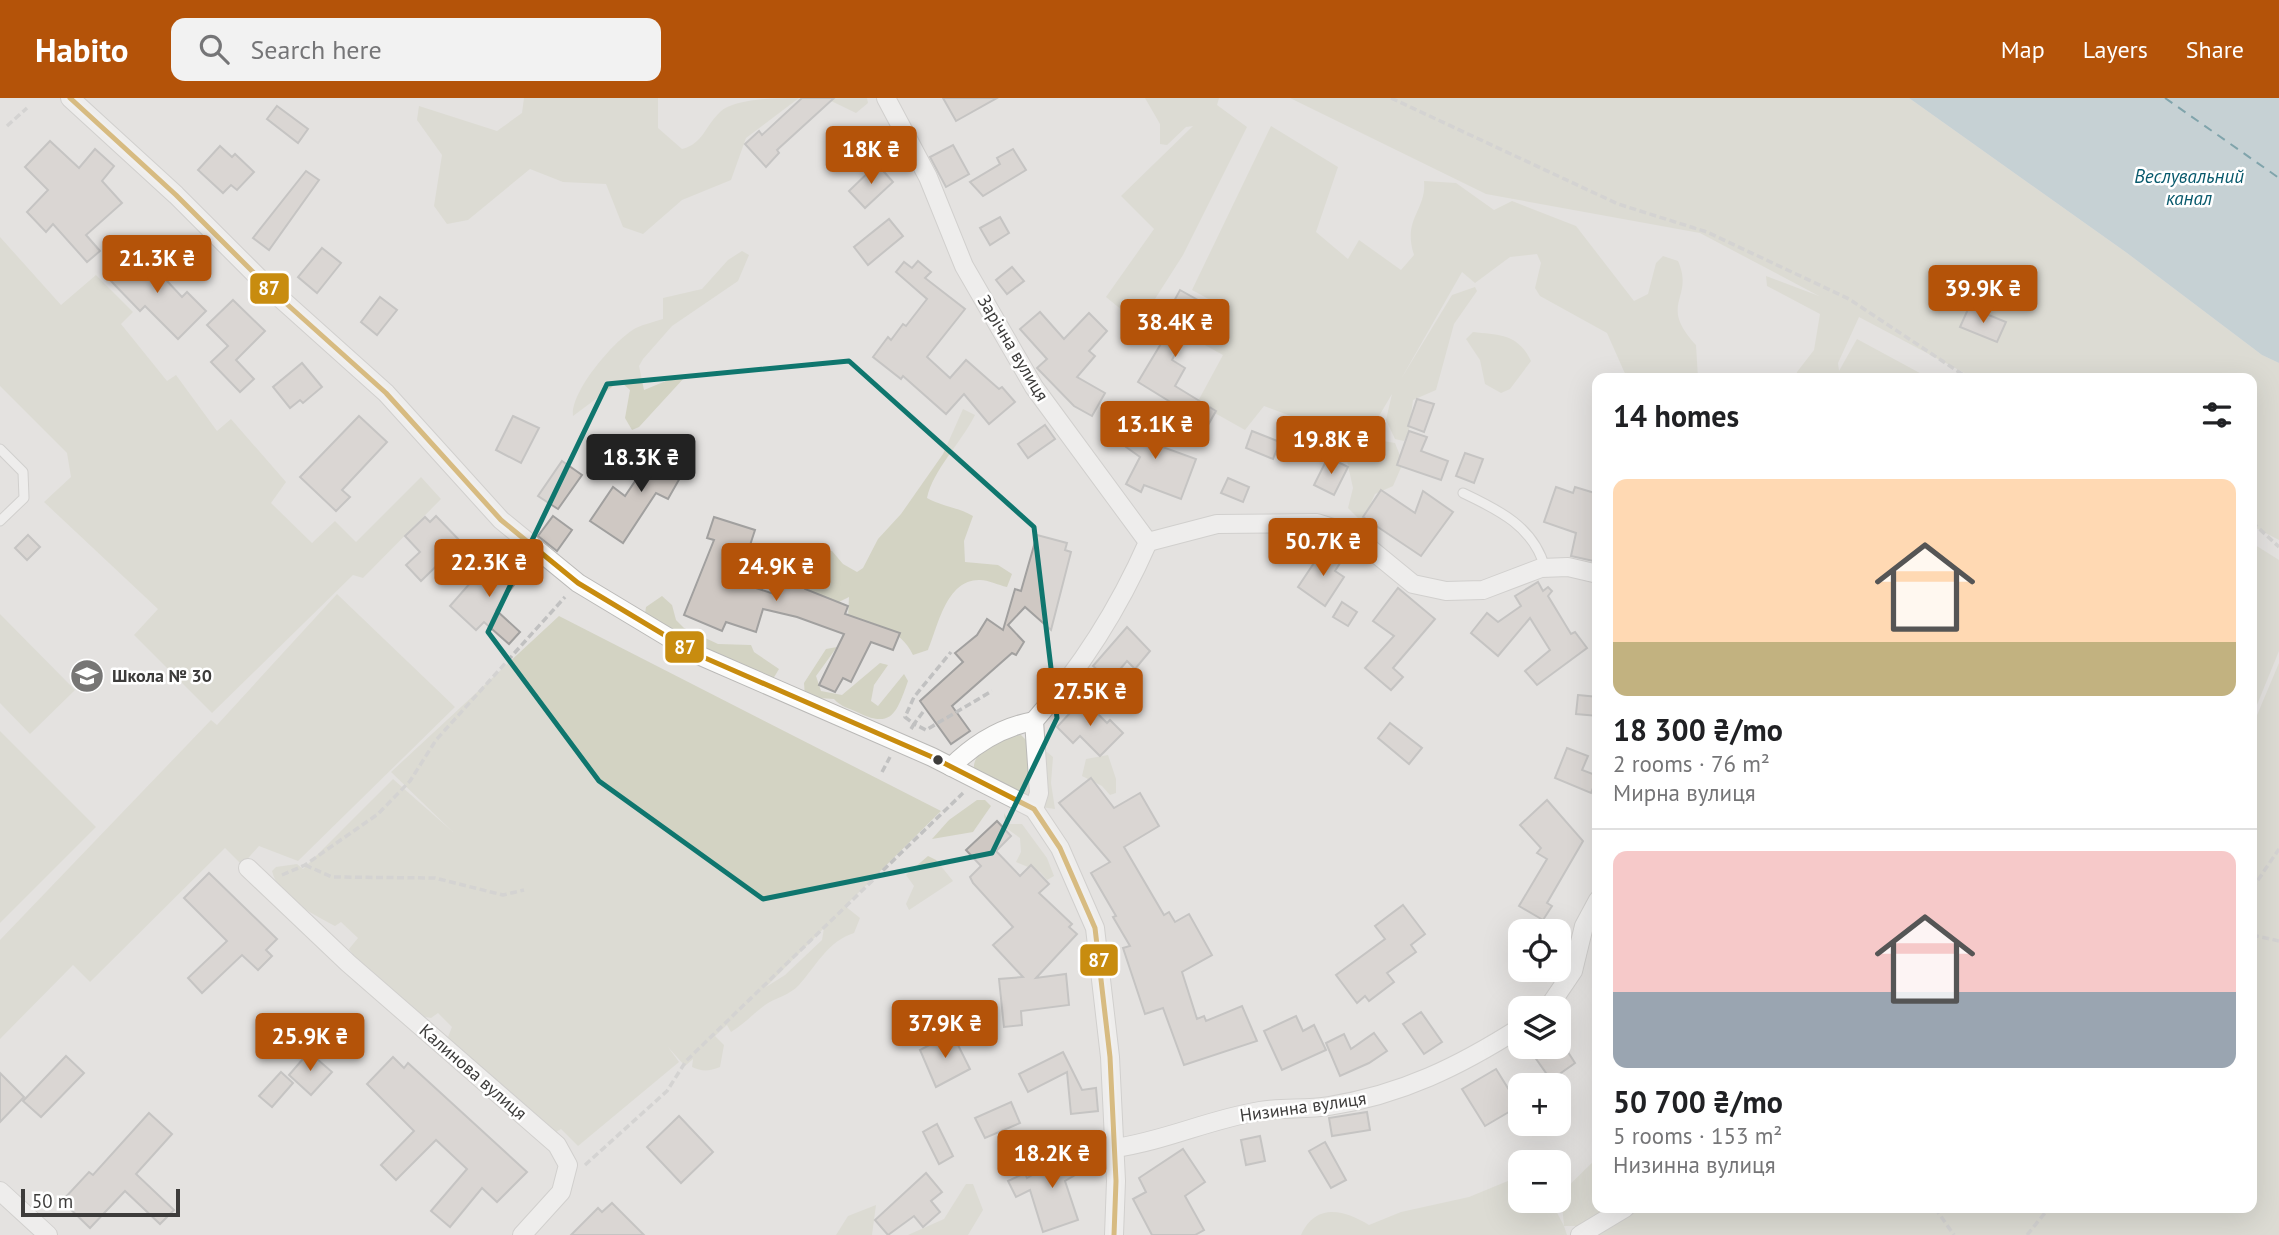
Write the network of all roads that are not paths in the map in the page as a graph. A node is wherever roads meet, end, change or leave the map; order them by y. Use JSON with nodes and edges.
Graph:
{"nodes":[{"id":1,"x":70,"y":98,"type":"edge"},
{"id":2,"x":886,"y":98,"type":"edge"},
{"id":3,"x":0,"y":449,"type":"edge"},
{"id":4,"x":1464,"y":493,"type":"dead end"},
{"id":5,"x":0,"y":521,"type":"edge"},
{"id":6,"x":1148,"y":542,"type":"junction"},
{"id":7,"x":1545,"y":568,"type":"junction"},
{"id":8,"x":1592,"y":573,"type":"edge"},
{"id":9,"x":1034,"y":721,"type":"junction"},
{"id":10,"x":951,"y":767,"type":"junction"},
{"id":11,"x":1034,"y":809,"type":"junction"},
{"id":12,"x":247,"y":868,"type":"dead end"},
{"id":13,"x":1592,"y":911,"type":"edge"},
{"id":14,"x":1556,"y":996,"type":"edge"},
{"id":15,"x":1508,"y":1035,"type":"edge"},
{"id":16,"x":1115,"y":1148,"type":"junction"},
{"id":17,"x":0,"y":1191,"type":"edge"},
{"id":18,"x":1617,"y":1213,"type":"edge"},
{"id":19,"x":48,"y":1235,"type":"edge"},
{"id":20,"x":522,"y":1235,"type":"edge"},
{"id":21,"x":1114,"y":1235,"type":"edge"},
{"id":22,"x":1580,"y":1235,"type":"edge"}],
"edges":[{"from":1,"to":10,"type":"street"},
{"from":2,"to":6,"type":"street","name":"Зарічна вулиця"},
{"from":3,"to":5,"type":"lane"},
{"from":4,"to":7,"type":"lane"},
{"from":6,"to":7,"type":"street"},
{"from":6,"to":9,"type":"street"},
{"from":7,"to":8,"type":"street"},
{"from":9,"to":10,"type":"street"},
{"from":9,"to":11,"type":"street"},
{"from":10,"to":11,"type":"street"},
{"from":11,"to":16,"type":"street"},
{"from":12,"to":20,"type":"street","name":"Калинова вулиця"},
{"from":13,"to":14,"type":"street"},
{"from":15,"to":16,"type":"street","name":"Низинна вулиця"},
{"from":16,"to":21,"type":"street"},
{"from":17,"to":19,"type":"street"},
{"from":18,"to":22,"type":"street"}]}
